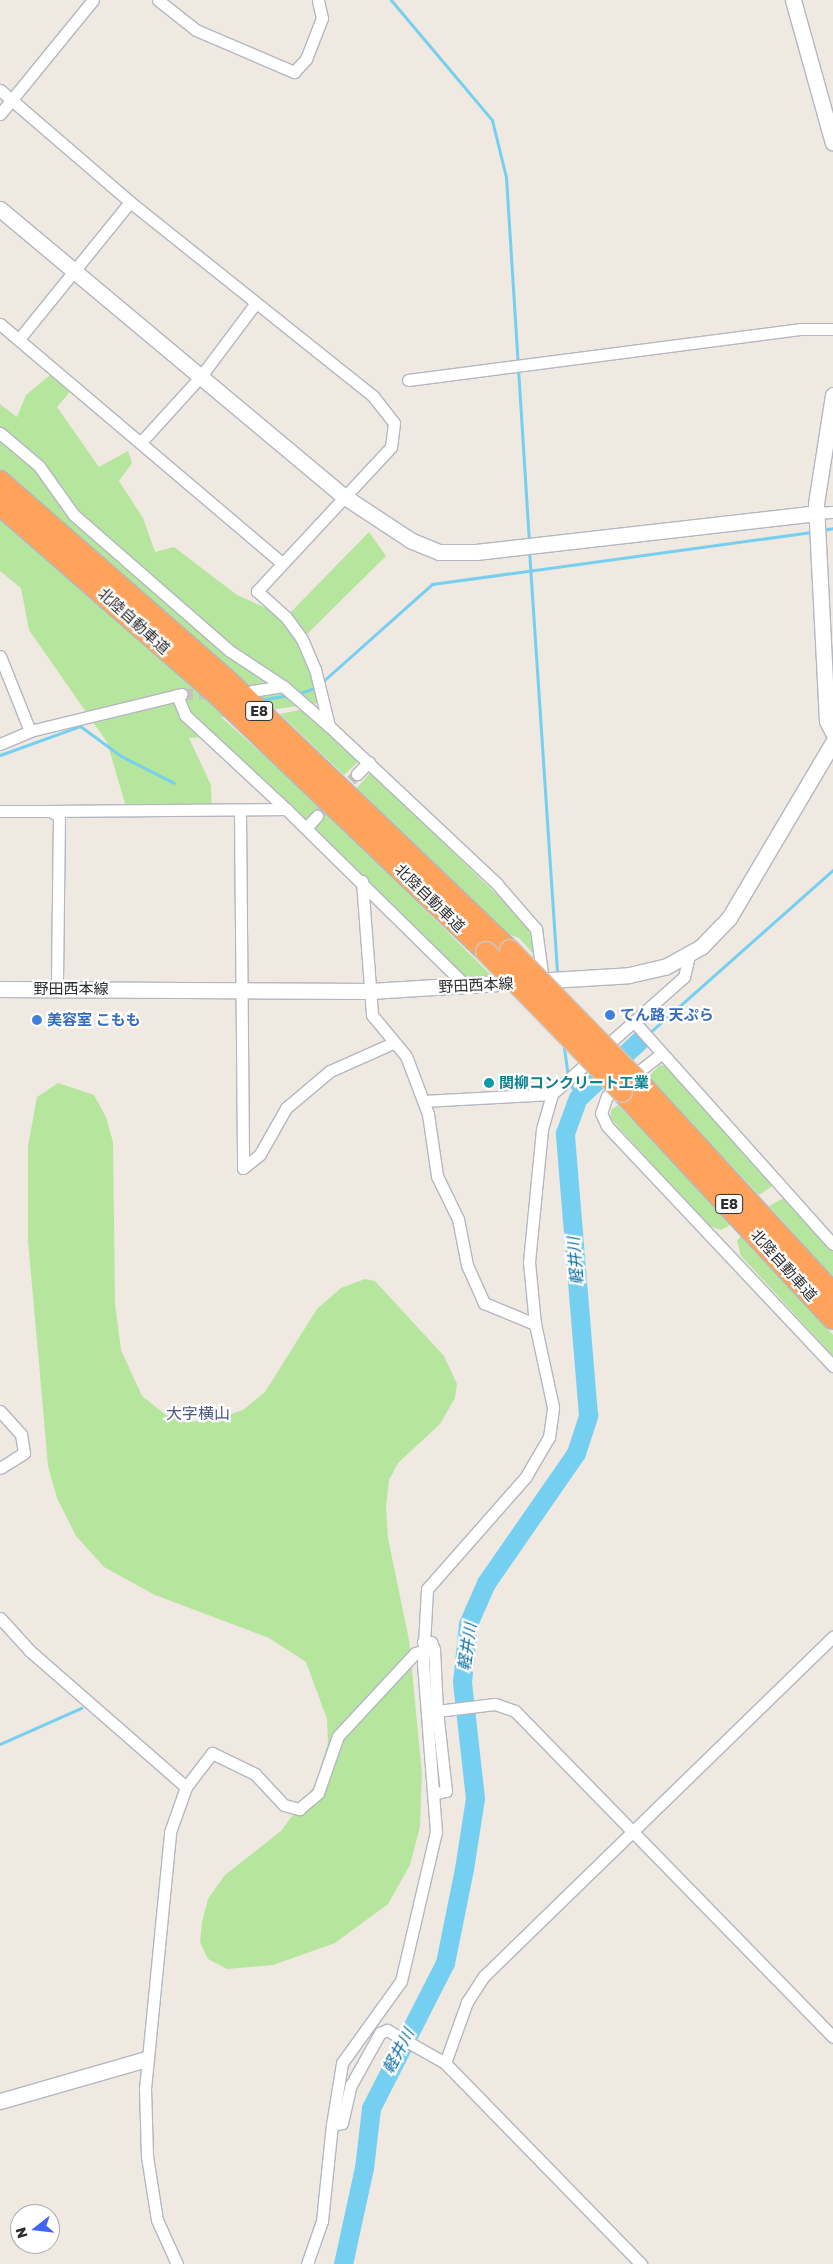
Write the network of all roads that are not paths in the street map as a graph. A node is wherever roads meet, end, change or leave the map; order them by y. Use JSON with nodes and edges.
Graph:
{"nodes":[{"id":1,"x":93,"y":0,"type":"edge"},
{"id":2,"x":158,"y":0,"type":"edge"},
{"id":3,"x":318,"y":0,"type":"edge"},
{"id":4,"x":793,"y":0,"type":"edge"},
{"id":5,"x":0,"y":90,"type":"edge"},
{"id":6,"x":12,"y":100,"type":"junction"},
{"id":7,"x":0,"y":114,"type":"edge"},
{"id":8,"x":833,"y":143,"type":"edge"},
{"id":9,"x":130,"y":202,"type":"junction"},
{"id":10,"x":0,"y":209,"type":"edge"},
{"id":11,"x":74,"y":272,"type":"junction"},
{"id":12,"x":255,"y":304,"type":"junction"},
{"id":13,"x":0,"y":324,"type":"edge"},
{"id":14,"x":833,"y":330,"type":"edge"},
{"id":15,"x":19,"y":339,"type":"junction"},
{"id":16,"x":201,"y":376,"type":"junction"},
{"id":17,"x":408,"y":380,"type":"dead end"},
{"id":18,"x":833,"y":395,"type":"edge"},
{"id":19,"x":0,"y":432,"type":"edge"},
{"id":20,"x":141,"y":442,"type":"junction"},
{"id":21,"x":0,"y":482,"type":"edge"},
{"id":22,"x":345,"y":496,"type":"junction"},
{"id":23,"x":0,"y":505,"type":"edge"},
{"id":24,"x":833,"y":512,"type":"edge"},
{"id":25,"x":816,"y":513,"type":"junction"},
{"id":26,"x":282,"y":563,"type":"junction"},
{"id":27,"x":0,"y":656,"type":"edge"},
{"id":28,"x":285,"y":688,"type":"junction"},
{"id":29,"x":252,"y":691,"type":"dead end"},
{"id":30,"x":329,"y":726,"type":"junction"},
{"id":31,"x":30,"y":731,"type":"junction"},
{"id":32,"x":833,"y":733,"type":"edge"},
{"id":33,"x":0,"y":744,"type":"edge"},
{"id":34,"x":831,"y":752,"type":"edge"},
{"id":35,"x":369,"y":762,"type":"junction"},
{"id":36,"x":357,"y":774,"type":"tunnel mouth"},
{"id":37,"x":286,"y":809,"type":"junction"},
{"id":38,"x":0,"y":811,"type":"edge"},
{"id":39,"x":50,"y":811,"type":"junction"},
{"id":40,"x":240,"y":812,"type":"junction"},
{"id":41,"x":317,"y":816,"type":"tunnel mouth"},
{"id":42,"x":307,"y":827,"type":"junction"},
{"id":43,"x":362,"y":881,"type":"junction"},
{"id":44,"x":689,"y":956,"type":"junction"},
{"id":45,"x":543,"y":981,"type":"junction"},
{"id":46,"x":464,"y":984,"type":"junction"},
{"id":47,"x":57,"y":988,"type":"junction"},
{"id":48,"x":0,"y":990,"type":"edge"},
{"id":49,"x":370,"y":991,"type":"junction"},
{"id":50,"x":239,"y":992,"type":"junction"},
{"id":51,"x":638,"y":1026,"type":"junction"},
{"id":52,"x":393,"y":1043,"type":"junction"},
{"id":53,"x":661,"y":1054,"type":"junction"},
{"id":54,"x":629,"y":1085,"type":"junction"},
{"id":55,"x":552,"y":1094,"type":"junction"},
{"id":56,"x":423,"y":1101,"type":"junction"},
{"id":57,"x":833,"y":1244,"type":"edge"},
{"id":58,"x":833,"y":1293,"type":"edge"},
{"id":59,"x":833,"y":1319,"type":"edge"},
{"id":60,"x":536,"y":1324,"type":"junction"},
{"id":61,"x":833,"y":1366,"type":"edge"},
{"id":62,"x":0,"y":1410,"type":"edge"},
{"id":63,"x":0,"y":1468,"type":"edge"},
{"id":64,"x":0,"y":1618,"type":"edge"},
{"id":65,"x":833,"y":1638,"type":"edge"},
{"id":66,"x":423,"y":1646,"type":"junction"},
{"id":67,"x":443,"y":1711,"type":"junction"},
{"id":68,"x":186,"y":1787,"type":"junction"},
{"id":69,"x":437,"y":1793,"type":"junction"},
{"id":70,"x":634,"y":1830,"type":"junction"},
{"id":71,"x":833,"y":2038,"type":"edge"},
{"id":72,"x":146,"y":2059,"type":"junction"},
{"id":73,"x":445,"y":2063,"type":"junction"},
{"id":74,"x":0,"y":2101,"type":"edge"},
{"id":75,"x":332,"y":2125,"type":"junction"},
{"id":76,"x":177,"y":2264,"type":"edge"},
{"id":77,"x":307,"y":2264,"type":"edge"},
{"id":78,"x":641,"y":2264,"type":"edge"}],
"edges":[{"from":1,"to":6,"type":"street"},
{"from":2,"to":3,"type":"street"},
{"from":4,"to":8,"type":"street"},
{"from":5,"to":6,"type":"street"},
{"from":6,"to":7,"type":"street"},
{"from":6,"to":9,"type":"street"},
{"from":9,"to":11,"type":"street"},
{"from":9,"to":12,"type":"street"},
{"from":10,"to":11,"type":"street"},
{"from":11,"to":15,"type":"street"},
{"from":11,"to":16,"type":"street"},
{"from":12,"to":16,"type":"street"},
{"from":12,"to":22,"type":"street"},
{"from":13,"to":15,"type":"street"},
{"from":14,"to":17,"type":"street"},
{"from":15,"to":20,"type":"street"},
{"from":16,"to":20,"type":"street"},
{"from":16,"to":22,"type":"street"},
{"from":18,"to":25,"type":"street"},
{"from":19,"to":28,"type":"street"},
{"from":20,"to":26,"type":"street"},
{"from":21,"to":54,"type":"highway","name":"北陸自動車道","number":"E8","bridge":true},
{"from":22,"to":25,"type":"street"},
{"from":22,"to":26,"type":"street"},
{"from":23,"to":54,"type":"highway","name":"北陸自動車道","number":"E8","bridge":true},
{"from":24,"to":25,"type":"street"},
{"from":25,"to":32,"type":"street"},
{"from":26,"to":30,"type":"street"},
{"from":27,"to":31,"type":"street"},
{"from":28,"to":29,"type":"street"},
{"from":28,"to":30,"type":"street"},
{"from":30,"to":35,"type":"street"},
{"from":31,"to":33,"type":"street"},
{"from":31,"to":37,"type":"street"},
{"from":34,"to":44,"type":"street","name":"野田西本線"},
{"from":35,"to":36,"type":"street"},
{"from":35,"to":45,"type":"street"},
{"from":37,"to":40,"type":"street"},
{"from":37,"to":42,"type":"street"},
{"from":38,"to":39,"type":"street"},
{"from":39,"to":40,"type":"street"},
{"from":39,"to":47,"type":"street"},
{"from":40,"to":50,"type":"street"},
{"from":41,"to":42,"type":"street"},
{"from":42,"to":43,"type":"street"},
{"from":43,"to":46,"type":"street"},
{"from":43,"to":49,"type":"street"},
{"from":44,"to":45,"type":"street","name":"野田西本線"},
{"from":44,"to":51,"type":"street"},
{"from":45,"to":46,"type":"street","name":"野田西本線"},
{"from":46,"to":49,"type":"street","name":"野田西本線"},
{"from":47,"to":48,"type":"street","name":"野田西本線"},
{"from":47,"to":50,"type":"street","name":"野田西本線"},
{"from":49,"to":50,"type":"street","name":"野田西本線"},
{"from":49,"to":52,"type":"street"},
{"from":50,"to":52,"type":"street"},
{"from":51,"to":53,"type":"street"},
{"from":51,"to":55,"type":"street"},
{"from":52,"to":56,"type":"street"},
{"from":53,"to":57,"type":"street"},
{"from":53,"to":61,"type":"street"},
{"from":54,"to":58,"type":"highway","name":"北陸自動車道","number":"E8"},
{"from":54,"to":59,"type":"highway","name":"北陸自動車道","number":"E8"},
{"from":55,"to":56,"type":"street"},
{"from":55,"to":60,"type":"street"},
{"from":56,"to":60,"type":"street"},
{"from":60,"to":66,"type":"street"},
{"from":62,"to":63,"type":"street"},
{"from":64,"to":68,"type":"street"},
{"from":65,"to":70,"type":"street"},
{"from":66,"to":67,"type":"street"},
{"from":66,"to":68,"type":"street"},
{"from":66,"to":69,"type":"street"},
{"from":67,"to":69,"type":"street"},
{"from":67,"to":70,"type":"street"},
{"from":68,"to":72,"type":"street"},
{"from":69,"to":75,"type":"street"},
{"from":70,"to":71,"type":"street"},
{"from":70,"to":73,"type":"street"},
{"from":72,"to":74,"type":"street"},
{"from":72,"to":76,"type":"street"},
{"from":73,"to":75,"type":"street"},
{"from":73,"to":78,"type":"street"},
{"from":75,"to":77,"type":"street"}]}
